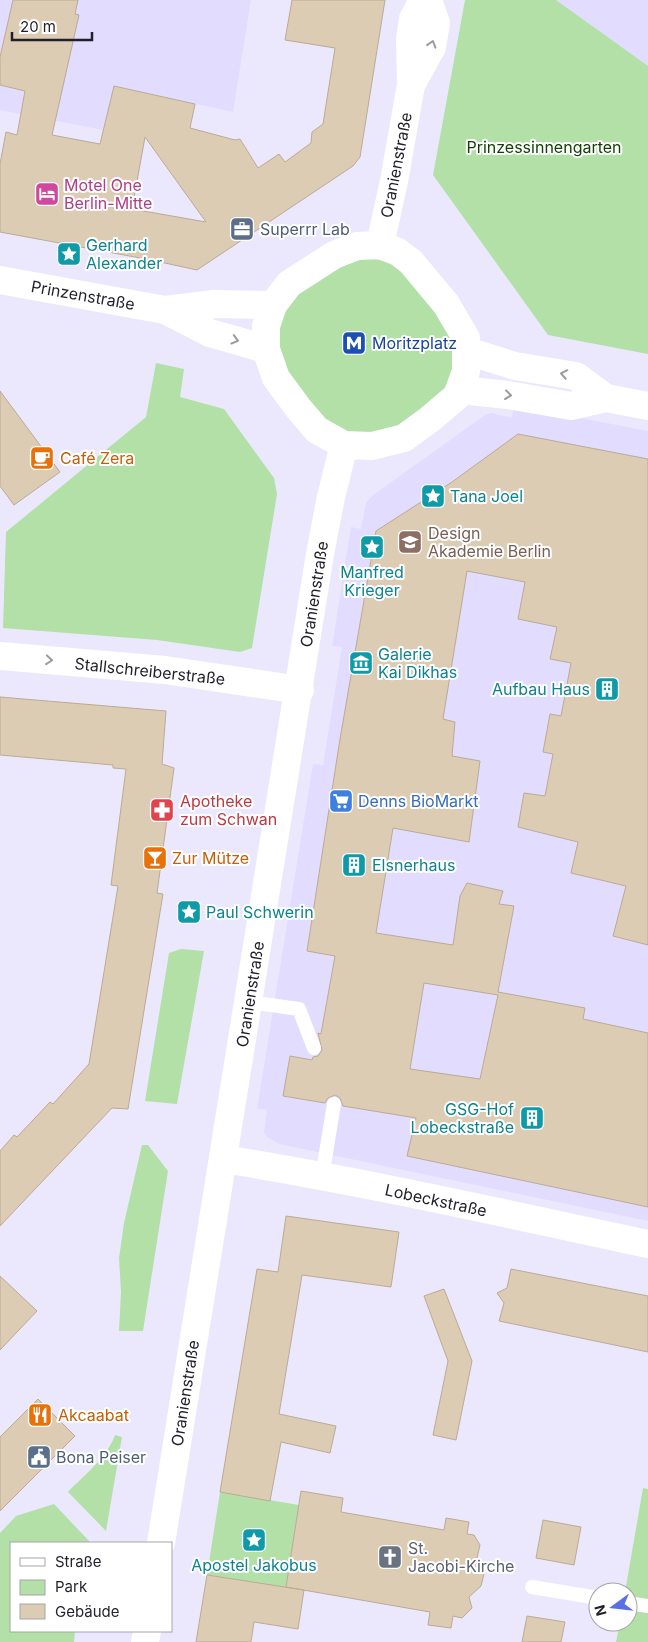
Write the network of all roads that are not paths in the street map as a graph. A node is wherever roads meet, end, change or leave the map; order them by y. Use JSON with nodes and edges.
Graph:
{"nodes":[{"id":1,"x":423,"y":0,"type":"edge"},
{"id":2,"x":428,"y":0,"type":"edge"},
{"id":3,"x":411,"y":85,"type":"junction"},
{"id":4,"x":380,"y":246,"type":"junction"},
{"id":5,"x":0,"y":280,"type":"edge"},
{"id":6,"x":273,"y":305,"type":"junction"},
{"id":7,"x":165,"y":310,"type":"junction"},
{"id":8,"x":266,"y":349,"type":"junction"},
{"id":9,"x":467,"y":351,"type":"junction"},
{"id":10,"x":460,"y":390,"type":"junction"},
{"id":11,"x":606,"y":398,"type":"junction"},
{"id":12,"x":648,"y":406,"type":"edge"},
{"id":13,"x":344,"y":445,"type":"junction"},
{"id":14,"x":0,"y":656,"type":"edge"},
{"id":15,"x":300,"y":690,"type":"junction"},
{"id":16,"x":249,"y":1002,"type":"junction"},
{"id":17,"x":314,"y":1048,"type":"dead end"},
{"id":18,"x":334,"y":1104,"type":"dead end"},
{"id":19,"x":224,"y":1159,"type":"junction"},
{"id":20,"x":322,"y":1177,"type":"junction"},
{"id":21,"x":648,"y":1244,"type":"edge"},
{"id":22,"x":161,"y":1542,"type":"edge"},
{"id":23,"x":532,"y":1587,"type":"dead end"},
{"id":24,"x":588,"y":1596,"type":"edge"}],
"edges":[{"from":1,"to":3,"type":"main road","name":"Oranienstraße"},
{"from":3,"to":2,"type":"main road","name":"Oranienstraße","one_way":true},
{"from":3,"to":4,"type":"main road","name":"Oranienstraße"},
{"from":4,"to":6,"type":"main road"},
{"from":4,"to":9,"type":"main road"},
{"from":5,"to":7,"type":"main road","name":"Prinzenstraße"},
{"from":6,"to":7,"type":"main road","name":"Prinzenstraße"},
{"from":6,"to":8,"type":"main road"},
{"from":7,"to":8,"type":"main road","name":"Prinzenstraße","one_way":true},
{"from":8,"to":13,"type":"main road"},
{"from":9,"to":10,"type":"main road"},
{"from":11,"to":9,"type":"main road","one_way":true},
{"from":10,"to":11,"type":"main road","one_way":true},
{"from":10,"to":13,"type":"main road"},
{"from":11,"to":12,"type":"main road"},
{"from":13,"to":15,"type":"main road","name":"Oranienstraße"},
{"from":14,"to":15,"type":"main road","name":"Stallschreiberstraße","one_way":true},
{"from":15,"to":16,"type":"main road","name":"Oranienstraße"},
{"from":16,"to":17,"type":"lane"},
{"from":16,"to":19,"type":"main road","name":"Oranienstraße"},
{"from":18,"to":20,"type":"lane"},
{"from":19,"to":20,"type":"main road","name":"Lobeckstraße"},
{"from":19,"to":22,"type":"main road","name":"Oranienstraße"},
{"from":20,"to":21,"type":"main road","name":"Lobeckstraße"},
{"from":23,"to":24,"type":"lane"}]}
